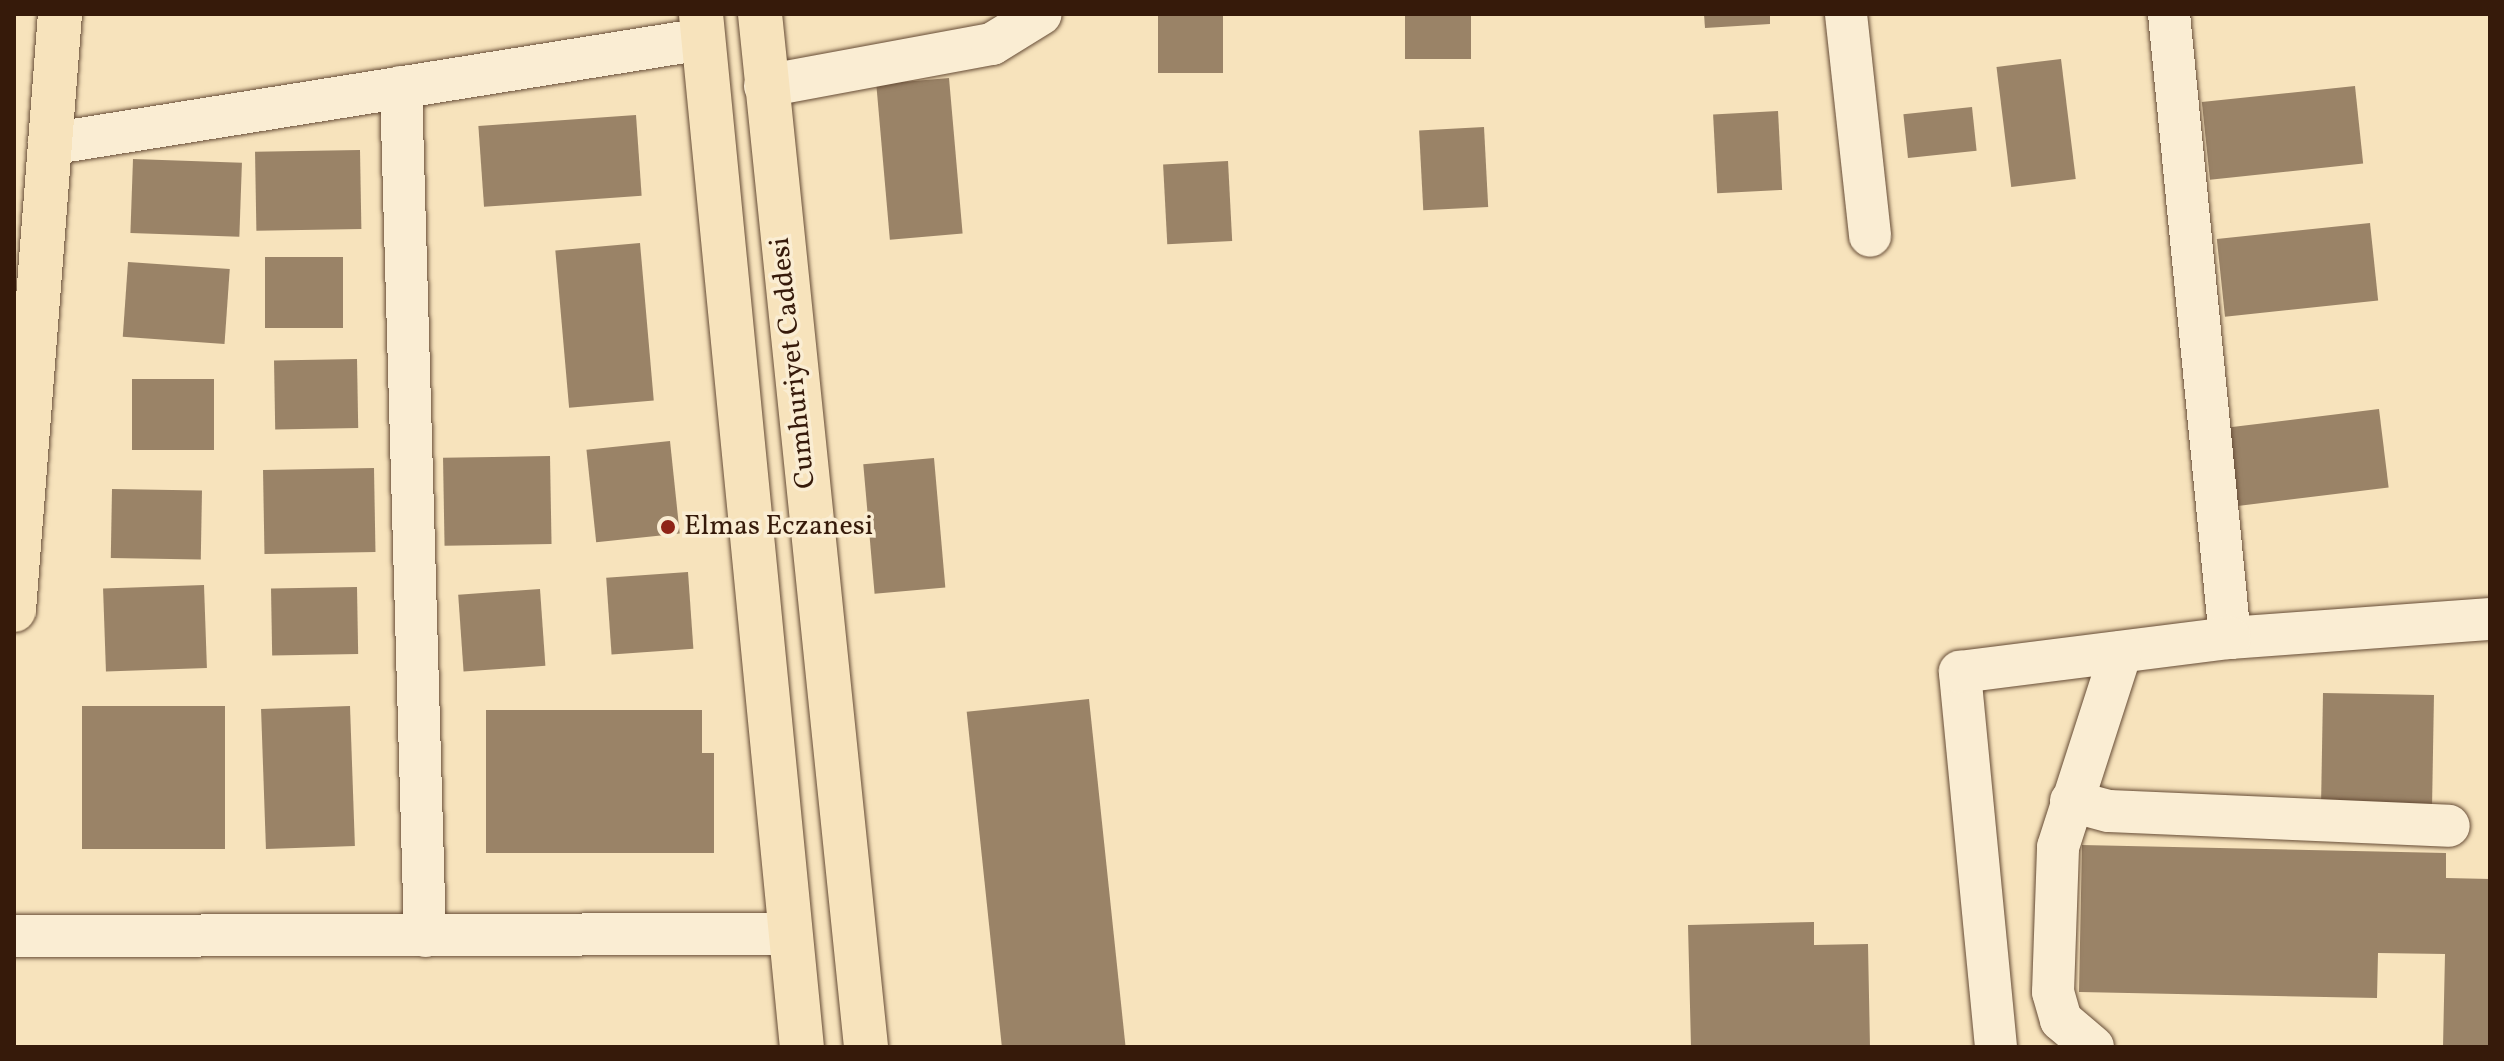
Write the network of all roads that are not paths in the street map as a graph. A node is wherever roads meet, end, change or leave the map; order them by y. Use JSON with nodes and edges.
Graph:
{"nodes":[{"id":1,"x":60,"y":14,"type":"edge"},
{"id":2,"x":760,"y":14,"type":"edge"},
{"id":3,"x":1041,"y":14,"type":"edge"},
{"id":4,"x":1846,"y":14,"type":"edge"},
{"id":5,"x":2169,"y":14,"type":"edge"},
{"id":6,"x":702,"y":26,"type":"edge"},
{"id":7,"x":765,"y":86,"type":"junction"},
{"id":8,"x":401,"y":87,"type":"junction"},
{"id":9,"x":49,"y":144,"type":"junction"},
{"id":10,"x":1870,"y":236,"type":"dead end"},
{"id":11,"x":14,"y":610,"type":"edge"},
{"id":12,"x":2490,"y":619,"type":"edge"},
{"id":13,"x":2230,"y":638,"type":"junction"},
{"id":14,"x":2121,"y":652,"type":"junction"},
{"id":15,"x":2071,"y":801,"type":"junction"},
{"id":16,"x":2449,"y":826,"type":"dead end"},
{"id":17,"x":790,"y":934,"type":"junction"},
{"id":18,"x":14,"y":936,"type":"edge"},
{"id":19,"x":425,"y":936,"type":"junction"},
{"id":20,"x":802,"y":1047,"type":"edge"},
{"id":21,"x":866,"y":1047,"type":"edge"},
{"id":22,"x":1996,"y":1047,"type":"edge"},
{"id":23,"x":2093,"y":1047,"type":"edge"}],
"edges":[{"from":1,"to":9,"type":"main road"},
{"from":2,"to":7,"type":"main road","name":"Cumhuriyet Caddesi"},
{"from":3,"to":7,"type":"street"},
{"from":4,"to":10,"type":"street"},
{"from":5,"to":13,"type":"street"},
{"from":6,"to":8,"type":"street"},
{"from":6,"to":17,"type":"main road","name":"Cumhuriyet Caddesi"},
{"from":7,"to":21,"type":"main road","name":"Cumhuriyet Caddesi"},
{"from":8,"to":9,"type":"street"},
{"from":8,"to":19,"type":"street"},
{"from":9,"to":11,"type":"main road"},
{"from":12,"to":13,"type":"street"},
{"from":13,"to":14,"type":"street"},
{"from":14,"to":15,"type":"street"},
{"from":14,"to":22,"type":"street"},
{"from":15,"to":16,"type":"street"},
{"from":15,"to":23,"type":"street"},
{"from":17,"to":19,"type":"street"},
{"from":17,"to":20,"type":"main road","name":"Cumhuriyet Caddesi"},
{"from":18,"to":19,"type":"street"}]}
